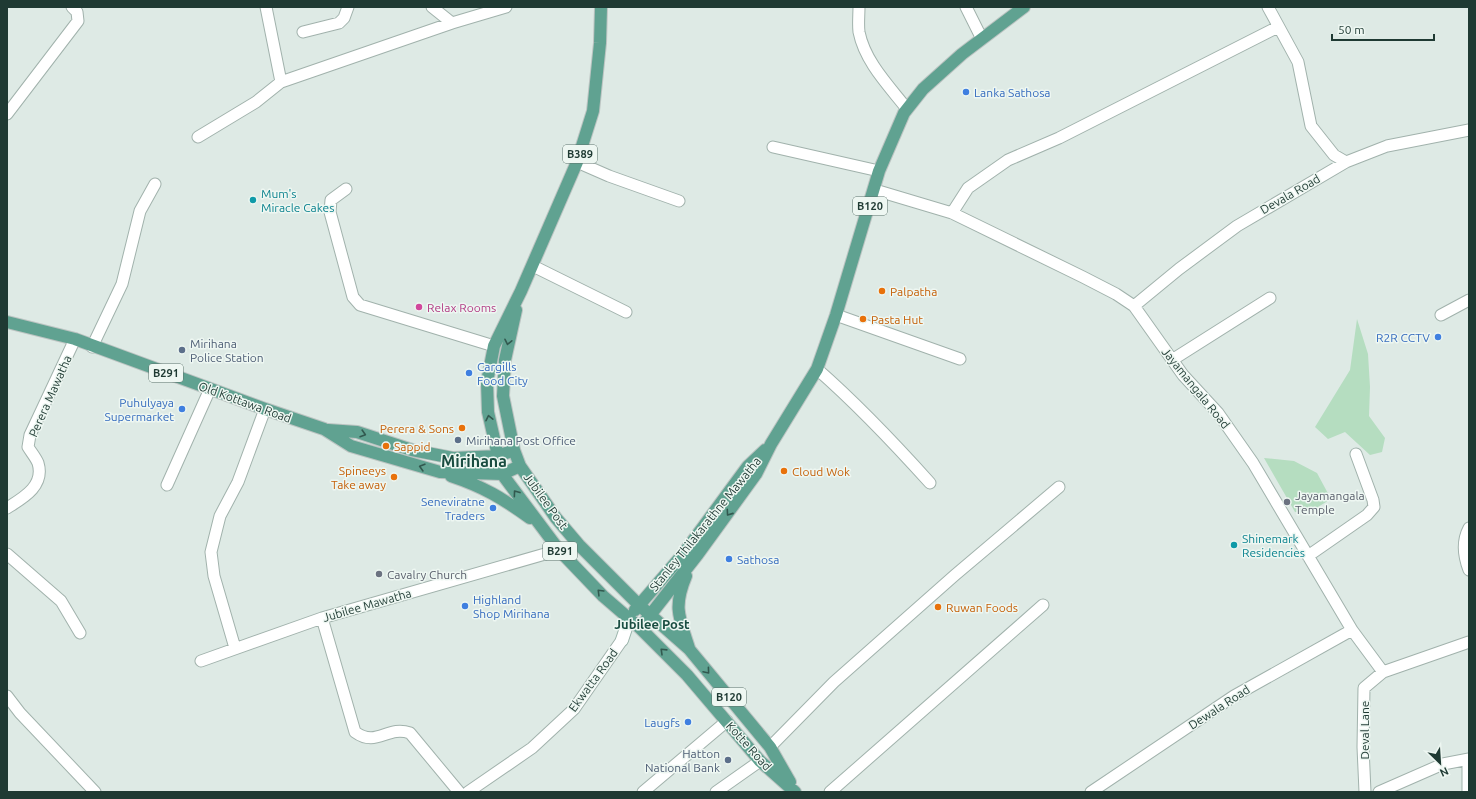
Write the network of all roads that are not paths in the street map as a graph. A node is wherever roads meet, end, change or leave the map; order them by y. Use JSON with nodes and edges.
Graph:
{"nodes":[{"id":1,"x":72,"y":7,"type":"edge"},
{"id":2,"x":266,"y":7,"type":"edge"},
{"id":3,"x":348,"y":7,"type":"edge"},
{"id":4,"x":432,"y":7,"type":"edge"},
{"id":5,"x":506,"y":7,"type":"edge"},
{"id":6,"x":601,"y":7,"type":"edge"},
{"id":7,"x":859,"y":7,"type":"edge"},
{"id":8,"x":966,"y":7,"type":"edge"},
{"id":9,"x":1024,"y":7,"type":"edge"},
{"id":10,"x":1268,"y":7,"type":"edge"},
{"id":11,"x":1011,"y":11,"type":"edge"},
{"id":12,"x":452,"y":23,"type":"junction"},
{"id":13,"x":1278,"y":28,"type":"junction"},
{"id":14,"x":303,"y":32,"type":"dead end"},
{"id":15,"x":982,"y":39,"type":"junction"},
{"id":16,"x":281,"y":82,"type":"junction"},
{"id":17,"x":907,"y":109,"type":"junction"},
{"id":18,"x":7,"y":114,"type":"edge"},
{"id":19,"x":1469,"y":130,"type":"edge"},
{"id":20,"x":198,"y":137,"type":"dead end"},
{"id":21,"x":773,"y":147,"type":"dead end"},
{"id":22,"x":577,"y":162,"type":"junction"},
{"id":23,"x":1346,"y":162,"type":"junction"},
{"id":24,"x":879,"y":171,"type":"junction"},
{"id":25,"x":155,"y":184,"type":"dead end"},
{"id":26,"x":346,"y":189,"type":"dead end"},
{"id":27,"x":874,"y":190,"type":"junction"},
{"id":28,"x":679,"y":201,"type":"dead end"},
{"id":29,"x":952,"y":212,"type":"junction"},
{"id":30,"x":533,"y":266,"type":"junction"},
{"id":31,"x":521,"y":291,"type":"junction"},
{"id":32,"x":1270,"y":298,"type":"dead end"},
{"id":33,"x":1469,"y":300,"type":"edge"},
{"id":34,"x":1134,"y":306,"type":"junction"},
{"id":35,"x":626,"y":312,"type":"dead end"},
{"id":36,"x":836,"y":315,"type":"junction"},
{"id":37,"x":1441,"y":315,"type":"dead end"},
{"id":38,"x":7,"y":322,"type":"edge"},
{"id":39,"x":75,"y":340,"type":"junction"},
{"id":40,"x":92,"y":346,"type":"junction"},
{"id":41,"x":494,"y":346,"type":"junction"},
{"id":42,"x":960,"y":359,"type":"dead end"},
{"id":43,"x":1172,"y":360,"type":"junction"},
{"id":44,"x":817,"y":369,"type":"junction"},
{"id":45,"x":210,"y":389,"type":"junction"},
{"id":46,"x":265,"y":409,"type":"junction"},
{"id":47,"x":324,"y":429,"type":"junction"},
{"id":48,"x":771,"y":444,"type":"junction"},
{"id":49,"x":514,"y":450,"type":"junction"},
{"id":50,"x":1356,"y":454,"type":"dead end"},
{"id":51,"x":498,"y":456,"type":"junction"},
{"id":52,"x":520,"y":466,"type":"junction"},
{"id":53,"x":440,"y":472,"type":"junction"},
{"id":54,"x":502,"y":474,"type":"junction"},
{"id":55,"x":930,"y":483,"type":"dead end"},
{"id":56,"x":167,"y":486,"type":"dead end"},
{"id":57,"x":1059,"y":487,"type":"dead end"},
{"id":58,"x":7,"y":508,"type":"edge"},
{"id":59,"x":539,"y":525,"type":"junction"},
{"id":60,"x":1469,"y":528,"type":"edge"},
{"id":61,"x":559,"y":550,"type":"junction"},
{"id":62,"x":7,"y":554,"type":"edge"},
{"id":63,"x":1308,"y":556,"type":"junction"},
{"id":64,"x":691,"y":564,"type":"junction"},
{"id":65,"x":1469,"y":570,"type":"edge"},
{"id":66,"x":639,"y":605,"type":"junction"},
{"id":67,"x":1043,"y":605,"type":"dead end"},
{"id":68,"x":650,"y":614,"type":"junction"},
{"id":69,"x":322,"y":618,"type":"junction"},
{"id":70,"x":629,"y":619,"type":"junction"},
{"id":71,"x":640,"y":628,"type":"junction"},
{"id":72,"x":1352,"y":630,"type":"junction"},
{"id":73,"x":80,"y":633,"type":"dead end"},
{"id":74,"x":622,"y":640,"type":"junction"},
{"id":75,"x":1469,"y":642,"type":"edge"},
{"id":76,"x":235,"y":648,"type":"junction"},
{"id":77,"x":689,"y":650,"type":"junction"},
{"id":78,"x":201,"y":660,"type":"dead end"},
{"id":79,"x":1383,"y":672,"type":"junction"},
{"id":80,"x":7,"y":696,"type":"edge"},
{"id":81,"x":727,"y":721,"type":"junction"},
{"id":82,"x":770,"y":747,"type":"junction"},
{"id":83,"x":1469,"y":759,"type":"edge"},
{"id":84,"x":760,"y":761,"type":"junction"},
{"id":85,"x":1395,"y":789,"type":"edge"},
{"id":86,"x":95,"y":792,"type":"edge"},
{"id":87,"x":459,"y":792,"type":"edge"},
{"id":88,"x":468,"y":792,"type":"edge"},
{"id":89,"x":644,"y":792,"type":"edge"},
{"id":90,"x":716,"y":792,"type":"edge"},
{"id":91,"x":795,"y":792,"type":"edge"},
{"id":92,"x":830,"y":792,"type":"edge"},
{"id":93,"x":1091,"y":792,"type":"edge"},
{"id":94,"x":1365,"y":792,"type":"edge"},
{"id":95,"x":1379,"y":792,"type":"edge"},
{"id":96,"x":1468,"y":792,"type":"edge"}],
"edges":[{"from":1,"to":18,"type":"street"},
{"from":2,"to":16,"type":"street"},
{"from":3,"to":14,"type":"street"},
{"from":4,"to":12,"type":"street"},
{"from":5,"to":12,"type":"street"},
{"from":6,"to":22,"type":"main road","number":"B389"},
{"from":7,"to":17,"type":"street"},
{"from":8,"to":15,"type":"street"},
{"from":9,"to":11,"type":"main road","name":"Stanley Thilakarathne Mawatha","number":"B120"},
{"from":10,"to":13,"type":"street"},
{"from":11,"to":15,"type":"main road","name":"Stanley Thilakarathne Mawatha","number":"B120"},
{"from":12,"to":16,"type":"street"},
{"from":13,"to":23,"type":"street"},
{"from":13,"to":29,"type":"street"},
{"from":15,"to":17,"type":"main road","name":"Stanley Thilakarathne Mawatha","number":"B120"},
{"from":16,"to":20,"type":"street"},
{"from":17,"to":24,"type":"main road","name":"Stanley Thilakarathne Mawatha","number":"B120"},
{"from":19,"to":23,"type":"street","name":"Devala Road"},
{"from":21,"to":24,"type":"street"},
{"from":22,"to":28,"type":"street"},
{"from":22,"to":30,"type":"main road","number":"B389"},
{"from":23,"to":34,"type":"street","name":"Devala Road"},
{"from":24,"to":27,"type":"main road","name":"Stanley Thilakarathne Mawatha","number":"B120"},
{"from":25,"to":40,"type":"street"},
{"from":26,"to":41,"type":"street"},
{"from":27,"to":29,"type":"street","name":"Jayamangala Road"},
{"from":27,"to":36,"type":"main road","name":"Stanley Thilakarathne Mawatha","number":"B120"},
{"from":29,"to":34,"type":"street","name":"Jayamangala Road"},
{"from":30,"to":31,"type":"main road","number":"B389"},
{"from":30,"to":35,"type":"street"},
{"from":31,"to":41,"type":"main road","number":"B389"},
{"from":31,"to":49,"type":"main road","number":"B389","one_way":true},
{"from":32,"to":43,"type":"street"},
{"from":33,"to":37,"type":"street"},
{"from":34,"to":43,"type":"street","name":"Jayamangala Road"},
{"from":36,"to":42,"type":"street"},
{"from":36,"to":44,"type":"main road","name":"Stanley Thilakarathne Mawatha","number":"B120"},
{"from":38,"to":39,"type":"main road","name":"Old Kottawa Road","number":"B291"},
{"from":39,"to":40,"type":"main road","name":"Old Kottawa Road","number":"B291"},
{"from":39,"to":58,"type":"street","name":"Perera Mawatha"},
{"from":40,"to":45,"type":"main road","name":"Old Kottawa Road","number":"B291"},
{"from":51,"to":41,"type":"main road","number":"B389","one_way":true},
{"from":43,"to":63,"type":"street","name":"Jayamangala Road"},
{"from":44,"to":48,"type":"main road","name":"Stanley Thilakarathne Mawatha","number":"B120"},
{"from":44,"to":55,"type":"street"},
{"from":45,"to":46,"type":"main road","name":"Old Kottawa Road","number":"B291"},
{"from":45,"to":56,"type":"street"},
{"from":46,"to":47,"type":"main road","name":"Old Kottawa Road","number":"B291"},
{"from":46,"to":76,"type":"street"},
{"from":47,"to":51,"type":"main road","name":"Old Kottawa Road","number":"B291","one_way":true},
{"from":53,"to":47,"type":"main road","name":"Old Kottawa Road","number":"B291","one_way":true},
{"from":48,"to":64,"type":"main road","name":"Stanley Thilakarathne Mawatha","number":"B120","one_way":true},
{"from":48,"to":66,"type":"main road","name":"Stanley Thilakarathne Mawatha","number":"B120"},
{"from":49,"to":51,"type":"main road","name":"Old Kottawa Road","number":"B291"},
{"from":49,"to":52,"type":"main road","name":"Jubilee Post"},
{"from":50,"to":63,"type":"street"},
{"from":51,"to":54,"type":"main road"},
{"from":52,"to":54,"type":"main road","name":"Old Kottawa Road","number":"B291"},
{"from":52,"to":66,"type":"main road","name":"Jubilee Post","number":"B291"},
{"from":53,"to":54,"type":"main road","name":"Old Kottawa Road","number":"B291"},
{"from":53,"to":59,"type":"main road"},
{"from":59,"to":54,"type":"main road","name":"Jubilee Post","number":"B291","one_way":true},
{"from":57,"to":82,"type":"street"},
{"from":59,"to":61,"type":"main road","name":"Jubilee Post","number":"B291"},
{"from":60,"to":65,"type":"street"},
{"from":61,"to":69,"type":"street","name":"Jubilee Mawatha"},
{"from":70,"to":61,"type":"main road","name":"Jubilee Post","number":"B291","one_way":true},
{"from":62,"to":73,"type":"street"},
{"from":63,"to":72,"type":"street","name":"Jayamangala Road"},
{"from":64,"to":68,"type":"main road","name":"Stanley Thilakarathne Mawatha","number":"B120"},
{"from":64,"to":77,"type":"main road"},
{"from":66,"to":68,"type":"main road","name":"Jubilee Post"},
{"from":66,"to":70,"type":"main road","number":"B120"},
{"from":67,"to":92,"type":"street"},
{"from":68,"to":71,"type":"main road","number":"B120"},
{"from":68,"to":77,"type":"main road","name":"Kotte Road","number":"B120"},
{"from":69,"to":76,"type":"street","name":"Jubilee Mawatha"},
{"from":69,"to":87,"type":"street"},
{"from":70,"to":71,"type":"main road","name":"Kotte Road"},
{"from":70,"to":74,"type":"main road","number":"B120"},
{"from":71,"to":74,"type":"main road","number":"B120"},
{"from":81,"to":71,"type":"main road","name":"Kotte Road","number":"B120","one_way":true},
{"from":72,"to":79,"type":"street","name":"Jayamangala Road"},
{"from":72,"to":93,"type":"street","name":"Dewala Road"},
{"from":74,"to":88,"type":"street","name":"Ekwatta Road"},
{"from":75,"to":79,"type":"street","name":"Deval Lane"},
{"from":76,"to":78,"type":"street","name":"Jubilee Mawatha"},
{"from":77,"to":82,"type":"main road","name":"Kotte Road","number":"B120","one_way":true},
{"from":79,"to":94,"type":"street","name":"Deval Lane"},
{"from":80,"to":86,"type":"street"},
{"from":81,"to":84,"type":"main road","name":"Kotte Road","number":"B120"},
{"from":81,"to":89,"type":"street"},
{"from":82,"to":91,"type":"main road","name":"Kotte Road","number":"B120"},
{"from":83,"to":85,"type":"street"},
{"from":83,"to":96,"type":"street"},
{"from":84,"to":90,"type":"street"},
{"from":84,"to":91,"type":"main road","name":"Kotte Road","number":"B120"},
{"from":85,"to":95,"type":"street"}]}
